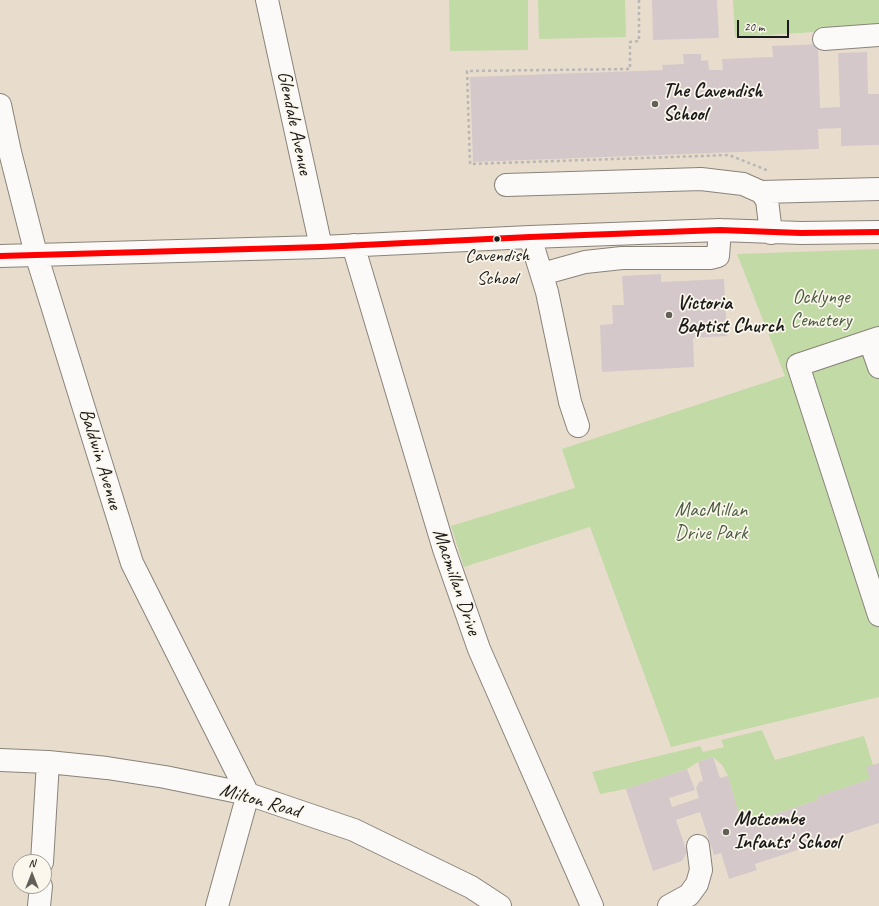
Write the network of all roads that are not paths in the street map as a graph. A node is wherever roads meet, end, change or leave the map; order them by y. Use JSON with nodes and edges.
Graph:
{"nodes":[{"id":1,"x":267,"y":0,"type":"edge"},
{"id":2,"x":879,"y":35,"type":"edge"},
{"id":3,"x":824,"y":39,"type":"dead end"},
{"id":4,"x":0,"y":105,"type":"edge"},
{"id":5,"x":506,"y":185,"type":"dead end"},
{"id":6,"x":879,"y":189,"type":"edge"},
{"id":7,"x":761,"y":192,"type":"junction"},
{"id":8,"x":720,"y":230,"type":"junction"},
{"id":9,"x":879,"y":232,"type":"edge"},
{"id":10,"x":771,"y":233,"type":"junction"},
{"id":11,"x":530,"y":237,"type":"junction"},
{"id":12,"x":353,"y":245,"type":"junction"},
{"id":13,"x":321,"y":247,"type":"junction"},
{"id":14,"x":36,"y":254,"type":"junction"},
{"id":15,"x":0,"y":256,"type":"edge"},
{"id":16,"x":542,"y":274,"type":"junction"},
{"id":17,"x":875,"y":339,"type":"edge"},
{"id":18,"x":879,"y":367,"type":"edge"},
{"id":19,"x":578,"y":426,"type":"dead end"},
{"id":20,"x":879,"y":615,"type":"edge"},
{"id":21,"x":0,"y":760,"type":"edge"},
{"id":22,"x":48,"y":762,"type":"junction"},
{"id":23,"x":248,"y":794,"type":"junction"},
{"id":24,"x":698,"y":846,"type":"dead end"},
{"id":25,"x":42,"y":854,"type":"edge"},
{"id":26,"x":40,"y":894,"type":"edge"},
{"id":27,"x":471,"y":897,"type":"edge"},
{"id":28,"x":39,"y":906,"type":"edge"},
{"id":29,"x":217,"y":906,"type":"edge"},
{"id":30,"x":500,"y":906,"type":"edge"},
{"id":31,"x":592,"y":906,"type":"edge"},
{"id":32,"x":669,"y":906,"type":"edge"}],
"edges":[{"from":1,"to":13,"type":"street","name":"Glendale Avenue"},
{"from":2,"to":3,"type":"street"},
{"from":4,"to":14,"type":"street","name":"Baldwin Avenue"},
{"from":5,"to":7,"type":"street"},
{"from":6,"to":7,"type":"street"},
{"from":7,"to":10,"type":"street"},
{"from":8,"to":10,"type":"street"},
{"from":8,"to":11,"type":"street"},
{"from":8,"to":16,"type":"street"},
{"from":9,"to":10,"type":"street"},
{"from":11,"to":12,"type":"street"},
{"from":11,"to":16,"type":"street"},
{"from":12,"to":13,"type":"street"},
{"from":12,"to":31,"type":"street","name":"Macmillan Drive"},
{"from":13,"to":14,"type":"street"},
{"from":14,"to":15,"type":"street"},
{"from":14,"to":23,"type":"street","name":"Baldwin Avenue"},
{"from":16,"to":19,"type":"street"},
{"from":17,"to":18,"type":"street"},
{"from":17,"to":20,"type":"street"},
{"from":21,"to":22,"type":"street","name":"Milton Road"},
{"from":22,"to":23,"type":"street","name":"Milton Road"},
{"from":22,"to":25,"type":"street"},
{"from":23,"to":27,"type":"street","name":"Milton Road"},
{"from":23,"to":29,"type":"street"},
{"from":24,"to":32,"type":"street"},
{"from":26,"to":28,"type":"street"},
{"from":27,"to":30,"type":"street","name":"Milton Road"}]}
